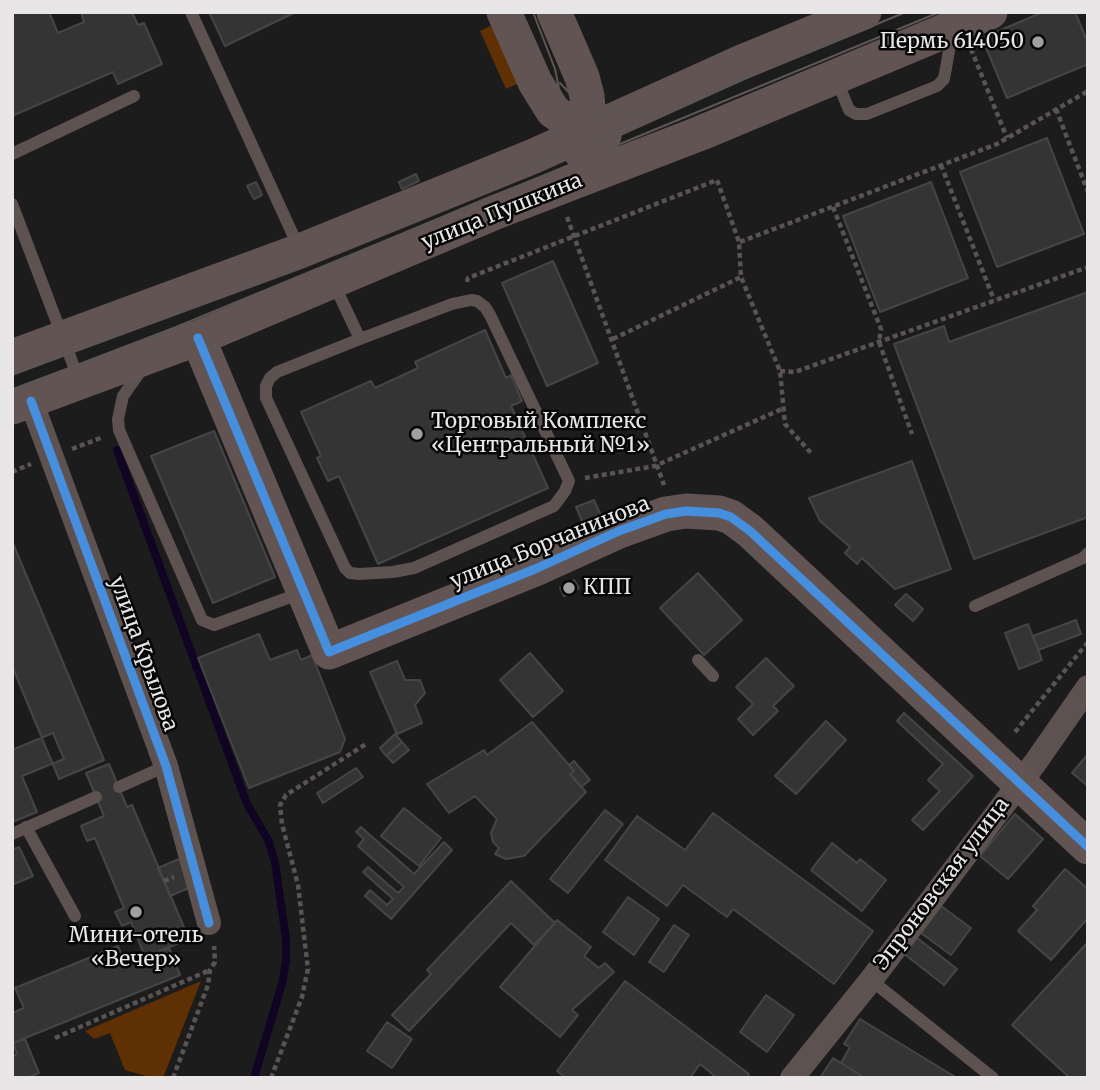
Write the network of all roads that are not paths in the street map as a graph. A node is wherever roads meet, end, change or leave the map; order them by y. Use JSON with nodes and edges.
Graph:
{"nodes":[{"id":1,"x":191,"y":12,"type":"edge"},
{"id":2,"x":504,"y":12,"type":"edge"},
{"id":3,"x":554,"y":12,"type":"edge"},
{"id":4,"x":864,"y":12,"type":"edge"},
{"id":5,"x":990,"y":12,"type":"edge"},
{"id":6,"x":961,"y":37,"type":"junction"},
{"id":7,"x":576,"y":62,"type":"junction"},
{"id":8,"x":836,"y":78,"type":"junction"},
{"id":9,"x":535,"y":82,"type":"junction"},
{"id":10,"x":682,"y":90,"type":"junction"},
{"id":11,"x":134,"y":96,"type":"dead end"},
{"id":12,"x":587,"y":132,"type":"junction"},
{"id":13,"x":701,"y":133,"type":"junction"},
{"id":14,"x":12,"y":154,"type":"edge"},
{"id":15,"x":513,"y":164,"type":"junction"},
{"id":16,"x":12,"y":204,"type":"edge"},
{"id":17,"x":549,"y":206,"type":"junction"},
{"id":18,"x":300,"y":251,"type":"junction"},
{"id":19,"x":333,"y":282,"type":"junction"},
{"id":20,"x":198,"y":338,"type":"junction"},
{"id":21,"x":63,"y":339,"type":"junction"},
{"id":22,"x":360,"y":339,"type":"junction"},
{"id":23,"x":160,"y":352,"type":"junction"},
{"id":24,"x":12,"y":357,"type":"edge"},
{"id":25,"x":80,"y":382,"type":"junction"},
{"id":26,"x":22,"y":404,"type":"edge"},
{"id":27,"x":1088,"y":553,"type":"edge"},
{"id":28,"x":303,"y":592,"type":"junction"},
{"id":29,"x":975,"y":606,"type":"dead end"},
{"id":30,"x":698,"y":660,"type":"dead end"},
{"id":31,"x":713,"y":676,"type":"dead end"},
{"id":32,"x":1088,"y":687,"type":"edge"},
{"id":33,"x":166,"y":766,"type":"junction"},
{"id":34,"x":1018,"y":783,"type":"junction"},
{"id":35,"x":118,"y":787,"type":"dead end"},
{"id":36,"x":96,"y":797,"type":"dead end"},
{"id":37,"x":26,"y":827,"type":"junction"},
{"id":38,"x":12,"y":834,"type":"edge"},
{"id":39,"x":1088,"y":846,"type":"edge"},
{"id":40,"x":75,"y":916,"type":"dead end"},
{"id":41,"x":209,"y":923,"type":"road end"},
{"id":42,"x":871,"y":980,"type":"junction"},
{"id":43,"x":792,"y":1078,"type":"edge"},
{"id":44,"x":993,"y":1078,"type":"edge"}],
"edges":[{"from":1,"to":18,"type":"lane"},
{"from":2,"to":9,"type":"main road"},
{"from":3,"to":7,"type":"main road"},
{"from":4,"to":10,"type":"main road","name":"улица Пушкина"},
{"from":5,"to":6,"type":"main road","name":"улица Пушкина"},
{"from":6,"to":8,"type":"main road","name":"улица Пушкина"},
{"from":6,"to":8,"type":"lane"},
{"from":7,"to":10,"type":"main road"},
{"from":7,"to":12,"type":"main road"},
{"from":8,"to":13,"type":"main road","name":"улица Пушкина"},
{"from":9,"to":12,"type":"main road"},
{"from":9,"to":15,"type":"main road"},
{"from":10,"to":12,"type":"main road","name":"улица Пушкина"},
{"from":11,"to":14,"type":"lane"},
{"from":12,"to":13,"type":"main road"},
{"from":12,"to":15,"type":"main road","name":"улица Пушкина"},
{"from":12,"to":17,"type":"main road"},
{"from":13,"to":17,"type":"main road","name":"улица Пушкина"},
{"from":15,"to":18,"type":"main road","name":"улица Пушкина"},
{"from":16,"to":21,"type":"lane"},
{"from":17,"to":19,"type":"main road","name":"улица Пушкина"},
{"from":18,"to":21,"type":"main road","name":"улица Пушкина"},
{"from":19,"to":20,"type":"main road","name":"улица Пушкина"},
{"from":19,"to":22,"type":"lane"},
{"from":20,"to":23,"type":"main road","name":"улица Пушкина"},
{"from":20,"to":28,"type":"main road","name":"улица Борчанинова"},
{"from":21,"to":24,"type":"main road","name":"улица Пушкина"},
{"from":21,"to":25,"type":"lane"},
{"from":22,"to":22,"type":"lane"},
{"from":23,"to":25,"type":"main road","name":"улица Пушкина"},
{"from":23,"to":28,"type":"lane"},
{"from":25,"to":26,"type":"main road","name":"улица Пушкина"},
{"from":26,"to":33,"type":"street","name":"улица Крылова"},
{"from":27,"to":29,"type":"lane"},
{"from":28,"to":34,"type":"main road","name":"улица Борчанинова"},
{"from":30,"to":31,"type":"lane"},
{"from":32,"to":34,"type":"street","name":"Эпроновская улица"},
{"from":33,"to":35,"type":"lane"},
{"from":33,"to":41,"type":"street","name":"улица Крылова"},
{"from":34,"to":39,"type":"main road","name":"улица Борчанинова"},
{"from":34,"to":42,"type":"street","name":"Эпроновская улица"},
{"from":36,"to":37,"type":"lane"},
{"from":37,"to":38,"type":"lane"},
{"from":37,"to":40,"type":"lane"},
{"from":42,"to":43,"type":"street","name":"Эпроновская улица"},
{"from":42,"to":44,"type":"lane"}]}
